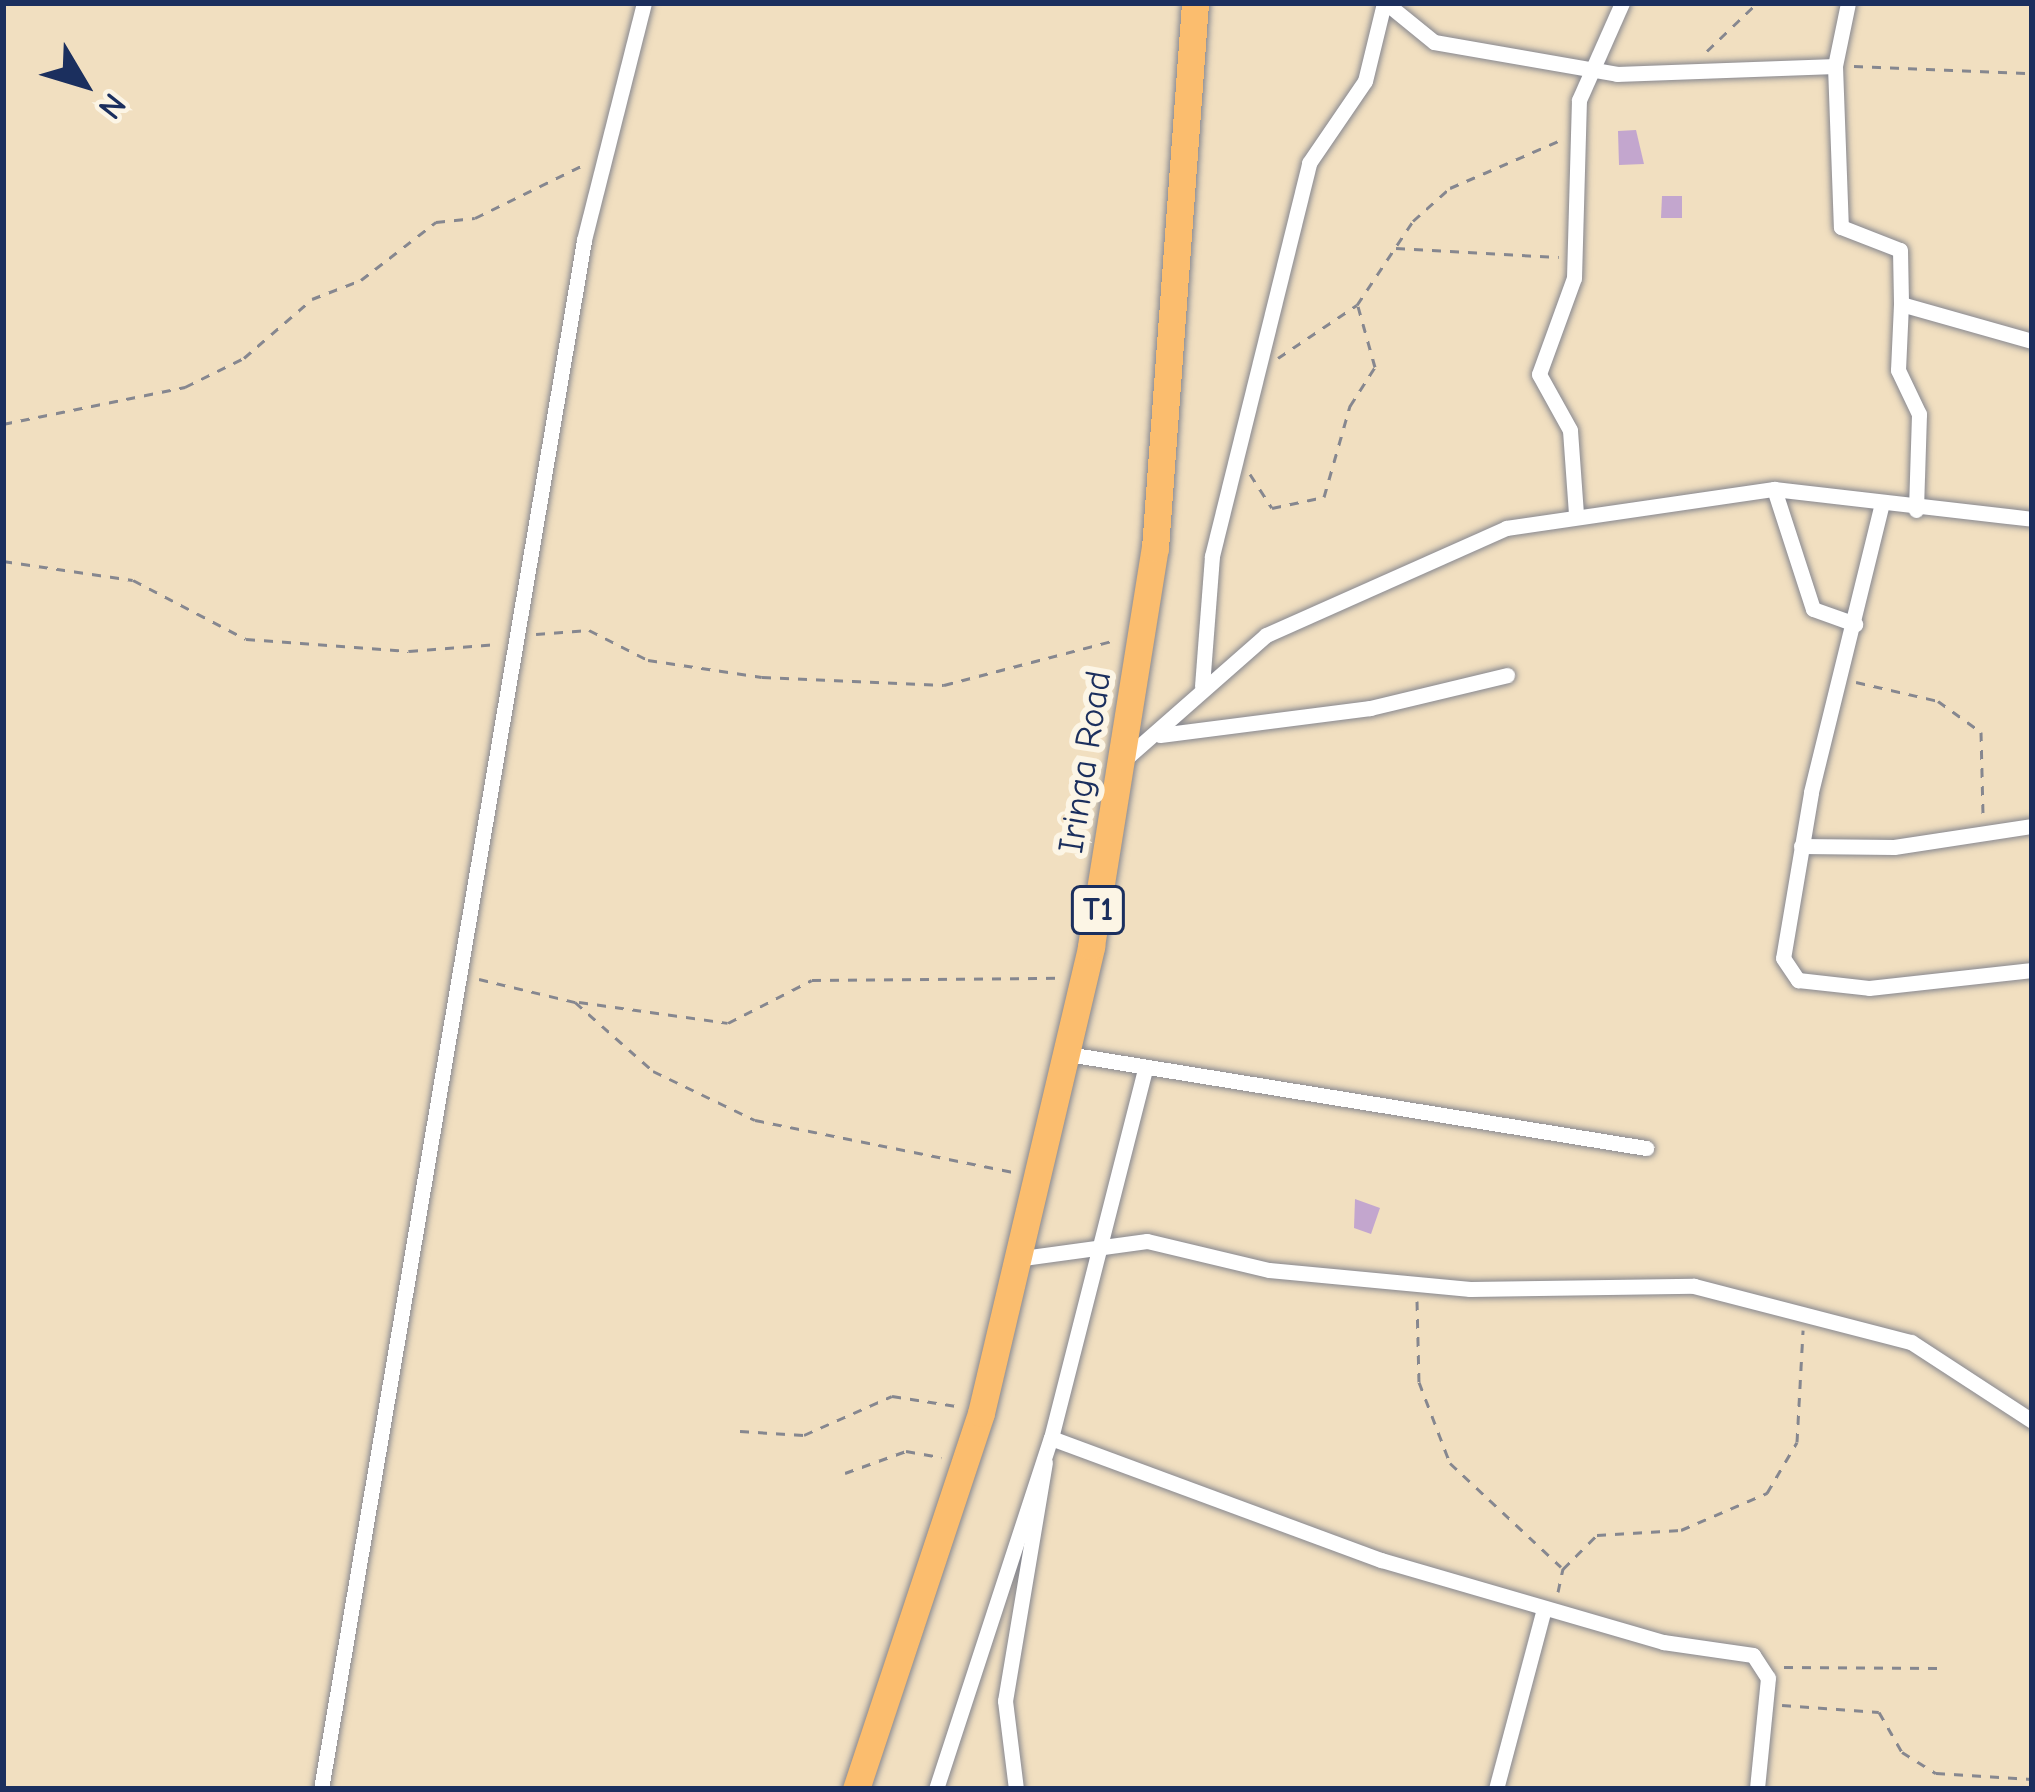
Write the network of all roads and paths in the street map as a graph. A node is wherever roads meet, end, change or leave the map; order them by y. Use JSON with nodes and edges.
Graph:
{"nodes":[{"id":1,"x":644,"y":3,"type":"edge"},
{"id":2,"x":1195,"y":3,"type":"edge"},
{"id":3,"x":1622,"y":3,"type":"edge"},
{"id":4,"x":1757,"y":3,"type":"edge"},
{"id":5,"x":1848,"y":3,"type":"edge"},
{"id":6,"x":1385,"y":4,"type":"edge"},
{"id":7,"x":1835,"y":66,"type":"junction"},
{"id":8,"x":1587,"y":69,"type":"junction"},
{"id":9,"x":1693,"y":72,"type":"junction"},
{"id":10,"x":2032,"y":74,"type":"edge"},
{"id":11,"x":1575,"y":137,"type":"junction"},
{"id":12,"x":603,"y":157,"type":"junction"},
{"id":13,"x":1394,"y":248,"type":"junction"},
{"id":14,"x":1573,"y":257,"type":"junction"},
{"id":15,"x":1900,"y":304,"type":"junction"},
{"id":16,"x":1357,"y":305,"type":"junction"},
{"id":17,"x":2032,"y":341,"type":"edge"},
{"id":18,"x":1265,"y":372,"type":"junction"},
{"id":19,"x":3,"y":424,"type":"edge"},
{"id":20,"x":1243,"y":463,"type":"junction"},
{"id":21,"x":1774,"y":489,"type":"junction"},
{"id":22,"x":1881,"y":507,"type":"junction"},
{"id":23,"x":1916,"y":510,"type":"junction"},
{"id":24,"x":1576,"y":514,"type":"junction"},
{"id":25,"x":2032,"y":519,"type":"edge"},
{"id":26,"x":3,"y":561,"type":"edge"},
{"id":27,"x":1855,"y":624,"type":"junction"},
{"id":28,"x":1141,"y":632,"type":"junction"},
{"id":29,"x":522,"y":634,"type":"junction"},
{"id":30,"x":1507,"y":675,"type":"dead end"},
{"id":31,"x":1843,"y":677,"type":"junction"},
{"id":32,"x":1202,"y":686,"type":"junction"},
{"id":33,"x":1160,"y":735,"type":"junction"},
{"id":34,"x":1125,"y":760,"type":"junction"},
{"id":35,"x":2032,"y":826,"type":"edge"},
{"id":36,"x":1981,"y":829,"type":"junction"},
{"id":37,"x":1801,"y":846,"type":"junction"},
{"id":38,"x":462,"y":968,"type":"junction"},
{"id":39,"x":2032,"y":970,"type":"edge"},
{"id":40,"x":1084,"y":980,"type":"junction"},
{"id":41,"x":575,"y":1002,"type":"junction"},
{"id":42,"x":1068,"y":1054,"type":"junction"},
{"id":43,"x":1145,"y":1068,"type":"junction"},
{"id":44,"x":1646,"y":1148,"type":"dead end"},
{"id":45,"x":1037,"y":1192,"type":"junction"},
{"id":46,"x":1096,"y":1250,"type":"junction"},
{"id":47,"x":1023,"y":1258,"type":"junction"},
{"id":48,"x":1416,"y":1282,"type":"junction"},
{"id":49,"x":1804,"y":1313,"type":"junction"},
{"id":50,"x":981,"y":1414,"type":"junction"},
{"id":51,"x":2032,"y":1421,"type":"edge"},
{"id":52,"x":740,"y":1431,"type":"dead end"},
{"id":53,"x":1051,"y":1438,"type":"junction"},
{"id":54,"x":1044,"y":1460,"type":"junction"},
{"id":55,"x":965,"y":1465,"type":"junction"},
{"id":56,"x":845,"y":1474,"type":"dead end"},
{"id":57,"x":1563,"y":1569,"type":"junction"},
{"id":58,"x":1549,"y":1610,"type":"junction"},
{"id":59,"x":1764,"y":1666,"type":"junction"},
{"id":60,"x":1938,"y":1668,"type":"dead end"},
{"id":61,"x":1768,"y":1704,"type":"junction"},
{"id":62,"x":2032,"y":1780,"type":"edge"},
{"id":63,"x":321,"y":1789,"type":"edge"},
{"id":64,"x":856,"y":1789,"type":"edge"},
{"id":65,"x":936,"y":1789,"type":"edge"},
{"id":66,"x":1016,"y":1789,"type":"edge"},
{"id":67,"x":1496,"y":1789,"type":"edge"},
{"id":68,"x":1757,"y":1789,"type":"edge"}],
"edges":[{"from":1,"to":12,"type":"street"},
{"from":2,"to":28,"type":"highway","name":"Iringa Road","number":"T1"},
{"from":3,"to":8,"type":"street"},
{"from":4,"to":9,"type":"path"},
{"from":5,"to":7,"type":"street"},
{"from":6,"to":8,"type":"street"},
{"from":6,"to":18,"type":"street"},
{"from":7,"to":9,"type":"street"},
{"from":7,"to":10,"type":"path"},
{"from":7,"to":15,"type":"street"},
{"from":8,"to":9,"type":"street"},
{"from":8,"to":11,"type":"street"},
{"from":11,"to":13,"type":"path"},
{"from":11,"to":14,"type":"street"},
{"from":12,"to":19,"type":"path"},
{"from":12,"to":29,"type":"street"},
{"from":13,"to":14,"type":"path"},
{"from":13,"to":16,"type":"path"},
{"from":14,"to":24,"type":"street"},
{"from":15,"to":17,"type":"street"},
{"from":15,"to":23,"type":"street"},
{"from":16,"to":18,"type":"path"},
{"from":16,"to":20,"type":"path"},
{"from":18,"to":20,"type":"street"},
{"from":20,"to":32,"type":"street"},
{"from":21,"to":22,"type":"street"},
{"from":21,"to":24,"type":"street"},
{"from":21,"to":27,"type":"street"},
{"from":22,"to":23,"type":"street"},
{"from":22,"to":27,"type":"street"},
{"from":23,"to":25,"type":"street"},
{"from":24,"to":32,"type":"street"},
{"from":26,"to":29,"type":"path"},
{"from":27,"to":31,"type":"street"},
{"from":28,"to":29,"type":"path"},
{"from":28,"to":34,"type":"highway","name":"Iringa Road","number":"T1"},
{"from":29,"to":38,"type":"street"},
{"from":30,"to":33,"type":"street"},
{"from":31,"to":36,"type":"path"},
{"from":31,"to":37,"type":"street"},
{"from":32,"to":33,"type":"street"},
{"from":33,"to":34,"type":"street"},
{"from":34,"to":40,"type":"highway","name":"Iringa Road","number":"T1"},
{"from":35,"to":36,"type":"street"},
{"from":36,"to":37,"type":"street"},
{"from":37,"to":39,"type":"street"},
{"from":38,"to":41,"type":"path"},
{"from":38,"to":63,"type":"street"},
{"from":40,"to":41,"type":"path"},
{"from":40,"to":42,"type":"highway","name":"Iringa Road","number":"T1"},
{"from":41,"to":45,"type":"path"},
{"from":42,"to":43,"type":"street"},
{"from":42,"to":45,"type":"highway","name":"Iringa Road","number":"T1"},
{"from":43,"to":44,"type":"street"},
{"from":43,"to":46,"type":"street"},
{"from":45,"to":47,"type":"highway","name":"Iringa Road","number":"T1"},
{"from":46,"to":47,"type":"street"},
{"from":46,"to":48,"type":"street"},
{"from":46,"to":53,"type":"street"},
{"from":47,"to":50,"type":"highway","name":"Iringa Road","number":"T1"},
{"from":48,"to":49,"type":"street"},
{"from":48,"to":57,"type":"path"},
{"from":49,"to":51,"type":"street"},
{"from":49,"to":57,"type":"path"},
{"from":50,"to":52,"type":"path"},
{"from":50,"to":55,"type":"highway","name":"Iringa Road","number":"T1"},
{"from":53,"to":54,"type":"street"},
{"from":53,"to":58,"type":"street"},
{"from":54,"to":65,"type":"street"},
{"from":54,"to":66,"type":"street"},
{"from":55,"to":56,"type":"path"},
{"from":55,"to":64,"type":"highway","name":"Iringa Road","number":"T1"},
{"from":57,"to":58,"type":"path"},
{"from":58,"to":59,"type":"street"},
{"from":58,"to":67,"type":"street"},
{"from":59,"to":60,"type":"path"},
{"from":59,"to":61,"type":"street"},
{"from":61,"to":62,"type":"path"},
{"from":61,"to":68,"type":"street"}]}
